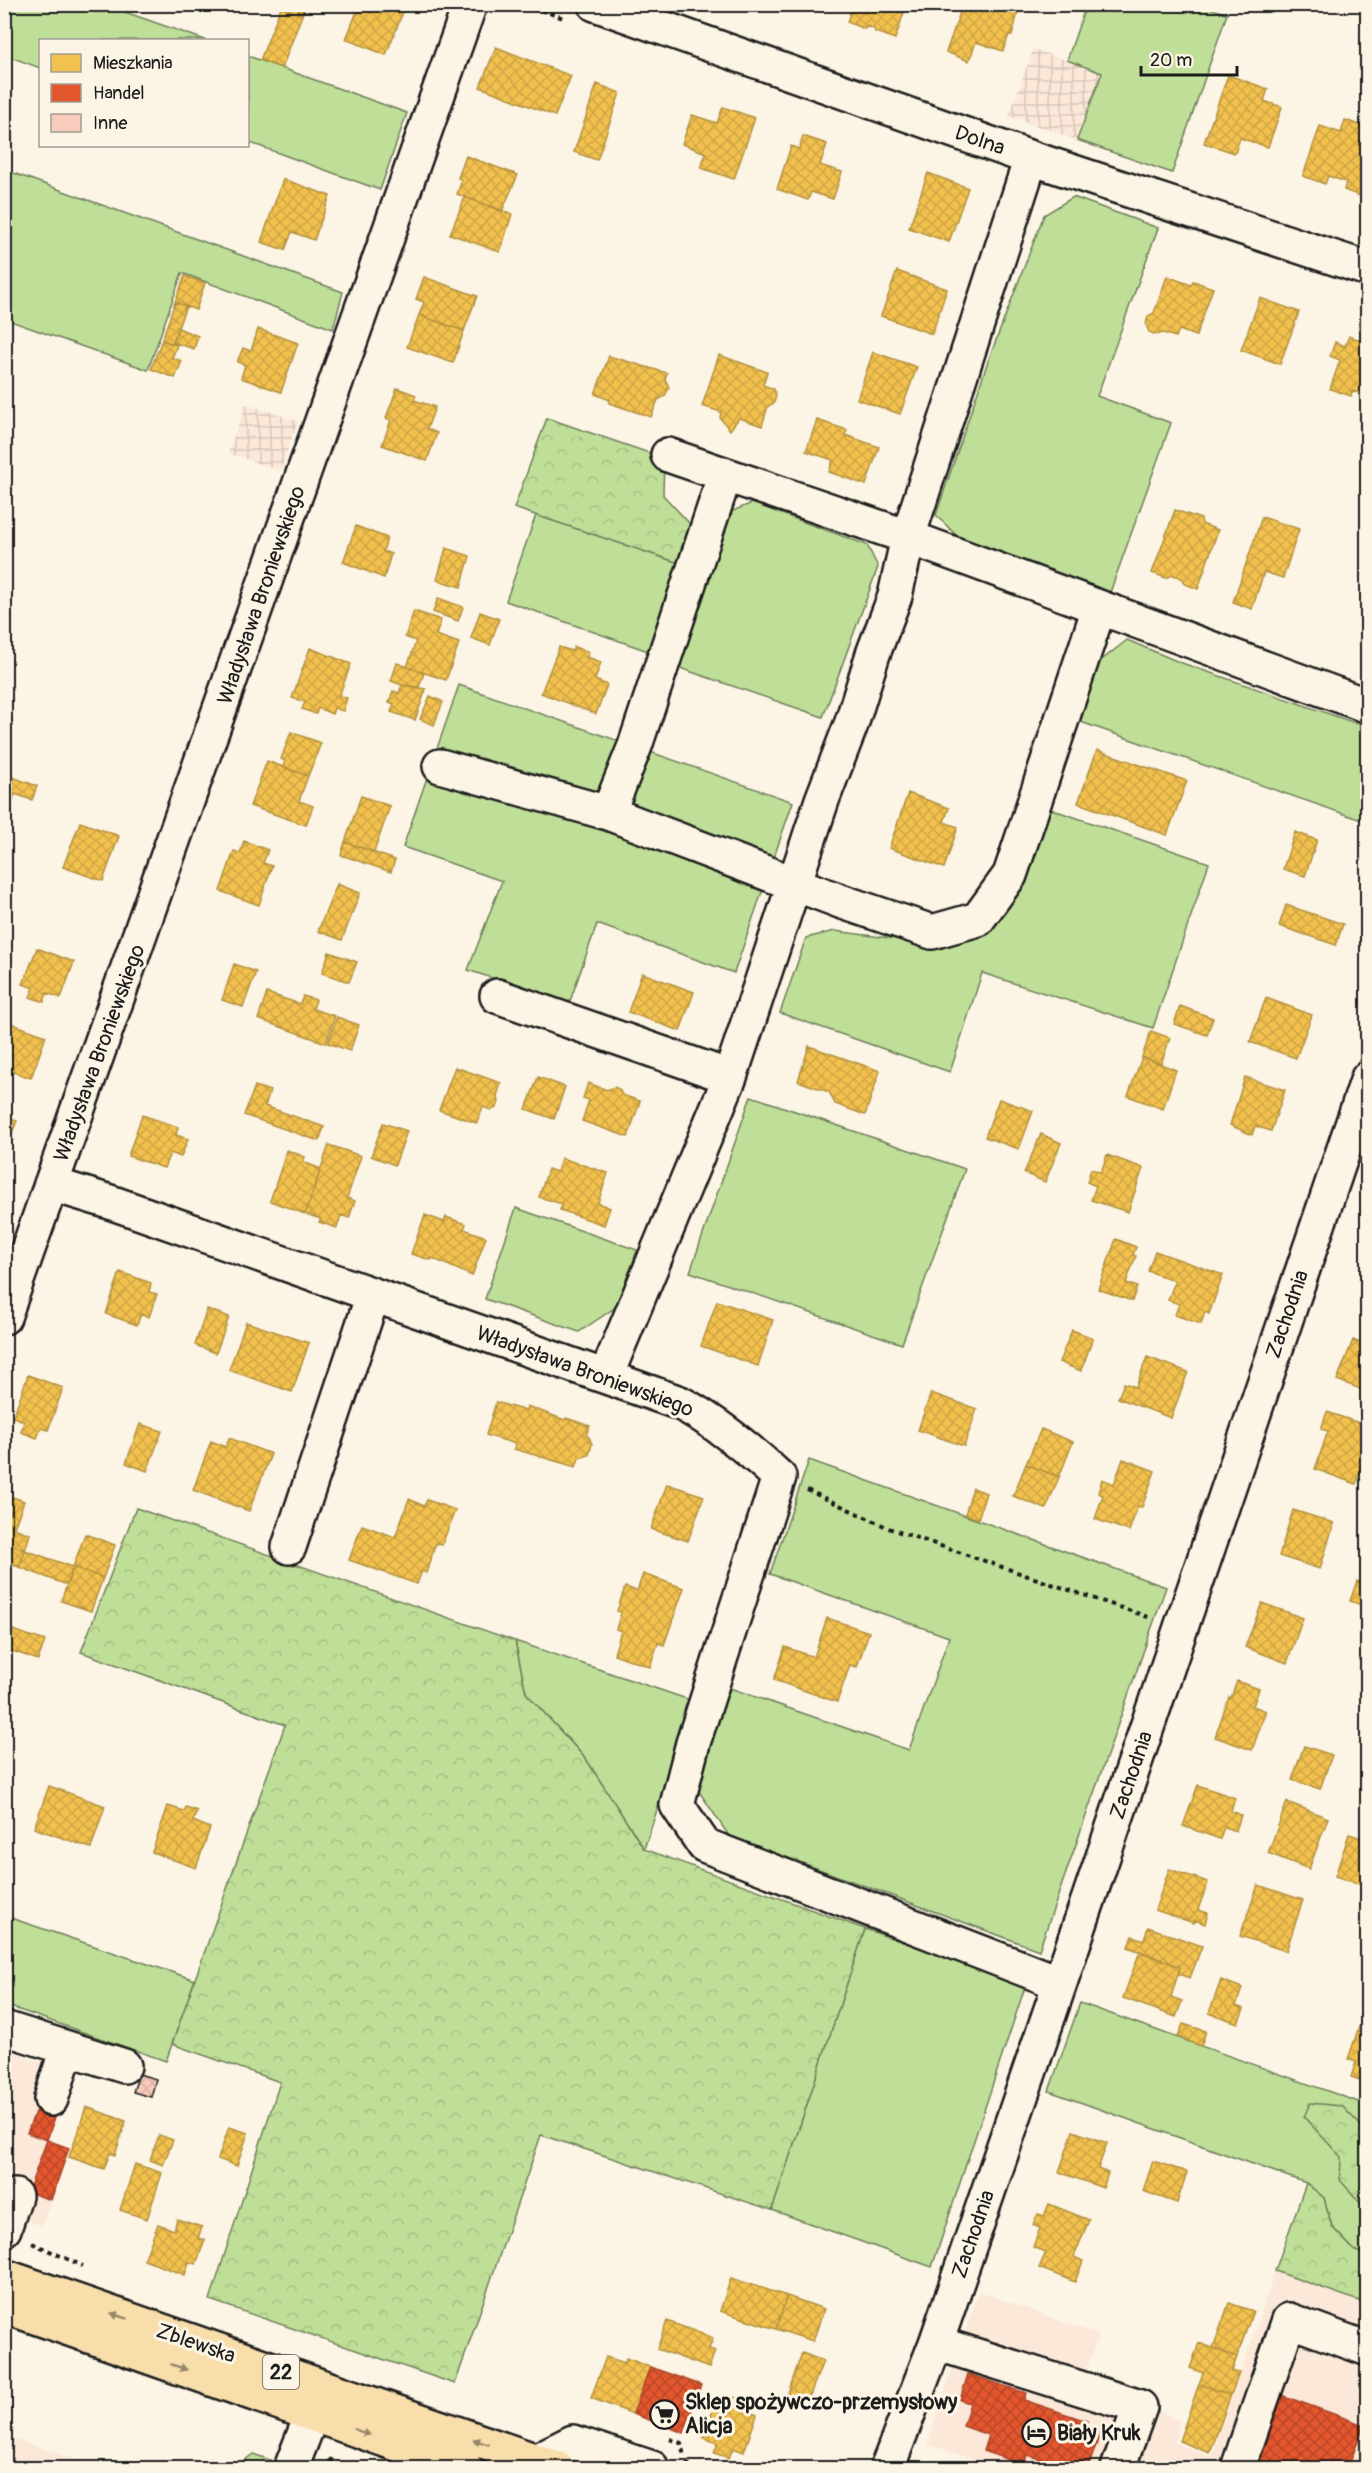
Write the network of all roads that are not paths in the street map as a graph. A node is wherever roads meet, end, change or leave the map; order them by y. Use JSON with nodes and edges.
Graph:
{"nodes":[{"id":1,"x":470,"y":4,"type":"edge"},
{"id":2,"x":595,"y":4,"type":"edge"},
{"id":3,"x":1031,"y":158,"type":"junction"},
{"id":4,"x":1368,"y":269,"type":"edge"},
{"id":5,"x":668,"y":455,"type":"dead end"},
{"id":6,"x":725,"y":475,"type":"junction"},
{"id":7,"x":908,"y":537,"type":"junction"},
{"id":8,"x":1099,"y":608,"type":"junction"},
{"id":9,"x":1368,"y":706,"type":"edge"},
{"id":10,"x":440,"y":766,"type":"dead end"},
{"id":11,"x":609,"y":813,"type":"junction"},
{"id":12,"x":794,"y":883,"type":"junction"},
{"id":13,"x":497,"y":996,"type":"dead end"},
{"id":14,"x":730,"y":1077,"type":"junction"},
{"id":15,"x":1368,"y":1078,"type":"edge"},
{"id":16,"x":51,"y":1184,"type":"junction"},
{"id":17,"x":373,"y":1296,"type":"junction"},
{"id":18,"x":4,"y":1317,"type":"edge"},
{"id":19,"x":606,"y":1376,"type":"junction"},
{"id":20,"x":289,"y":1547,"type":"dead end"},
{"id":21,"x":1060,"y":1983,"type":"junction"},
{"id":22,"x":4,"y":2028,"type":"edge"},
{"id":23,"x":68,"y":2048,"type":"junction"},
{"id":24,"x":124,"y":2066,"type":"dead end"},
{"id":25,"x":51,"y":2099,"type":"dead end"},
{"id":26,"x":15,"y":2196,"type":"dead end"},
{"id":27,"x":4,"y":2229,"type":"edge"},
{"id":28,"x":4,"y":2276,"type":"edge"},
{"id":29,"x":4,"y":2306,"type":"edge"},
{"id":30,"x":936,"y":2343,"type":"junction"},
{"id":31,"x":1368,"y":2349,"type":"edge"},
{"id":32,"x":312,"y":2414,"type":"junction"},
{"id":33,"x":546,"y":2465,"type":"edge"},
{"id":34,"x":291,"y":2469,"type":"edge"},
{"id":35,"x":465,"y":2469,"type":"edge"},
{"id":36,"x":652,"y":2469,"type":"edge"},
{"id":37,"x":887,"y":2469,"type":"edge"},
{"id":38,"x":1118,"y":2469,"type":"edge"},
{"id":39,"x":1238,"y":2469,"type":"edge"}],
"edges":[{"from":1,"to":16,"type":"street","name":"Władysława Broniewskiego"},
{"from":2,"to":3,"type":"street","name":"Dolna"},
{"from":3,"to":4,"type":"street","name":"Dolna"},
{"from":3,"to":7,"type":"street"},
{"from":5,"to":6,"type":"street"},
{"from":6,"to":7,"type":"street"},
{"from":6,"to":11,"type":"street"},
{"from":7,"to":8,"type":"street"},
{"from":7,"to":12,"type":"street"},
{"from":8,"to":9,"type":"street"},
{"from":8,"to":12,"type":"street"},
{"from":10,"to":11,"type":"street"},
{"from":11,"to":12,"type":"street"},
{"from":12,"to":14,"type":"street"},
{"from":13,"to":14,"type":"street"},
{"from":14,"to":19,"type":"street"},
{"from":15,"to":21,"type":"street","name":"Zachodnia"},
{"from":16,"to":17,"type":"street","name":"Władysława Broniewskiego"},
{"from":16,"to":18,"type":"street","name":"Władysława Broniewskiego"},
{"from":17,"to":19,"type":"street","name":"Władysława Broniewskiego"},
{"from":17,"to":20,"type":"street"},
{"from":19,"to":21,"type":"street","name":"Władysława Broniewskiego"},
{"from":21,"to":30,"type":"street","name":"Zachodnia"},
{"from":22,"to":23,"type":"street"},
{"from":23,"to":24,"type":"street"},
{"from":23,"to":25,"type":"street"},
{"from":26,"to":27,"type":"street"},
{"from":33,"to":28,"type":"main road","name":"Zblewska","number":"22","one_way":true},
{"from":29,"to":32,"type":"main road","name":"Zblewska","number":"22","one_way":true},
{"from":30,"to":37,"type":"street","name":"Zachodnia"},
{"from":30,"to":38,"type":"street"},
{"from":31,"to":39,"type":"street"},
{"from":32,"to":34,"type":"street"},
{"from":32,"to":35,"type":"main road","name":"Zblewska","number":"22","one_way":true},
{"from":33,"to":36,"type":"street"}]}
